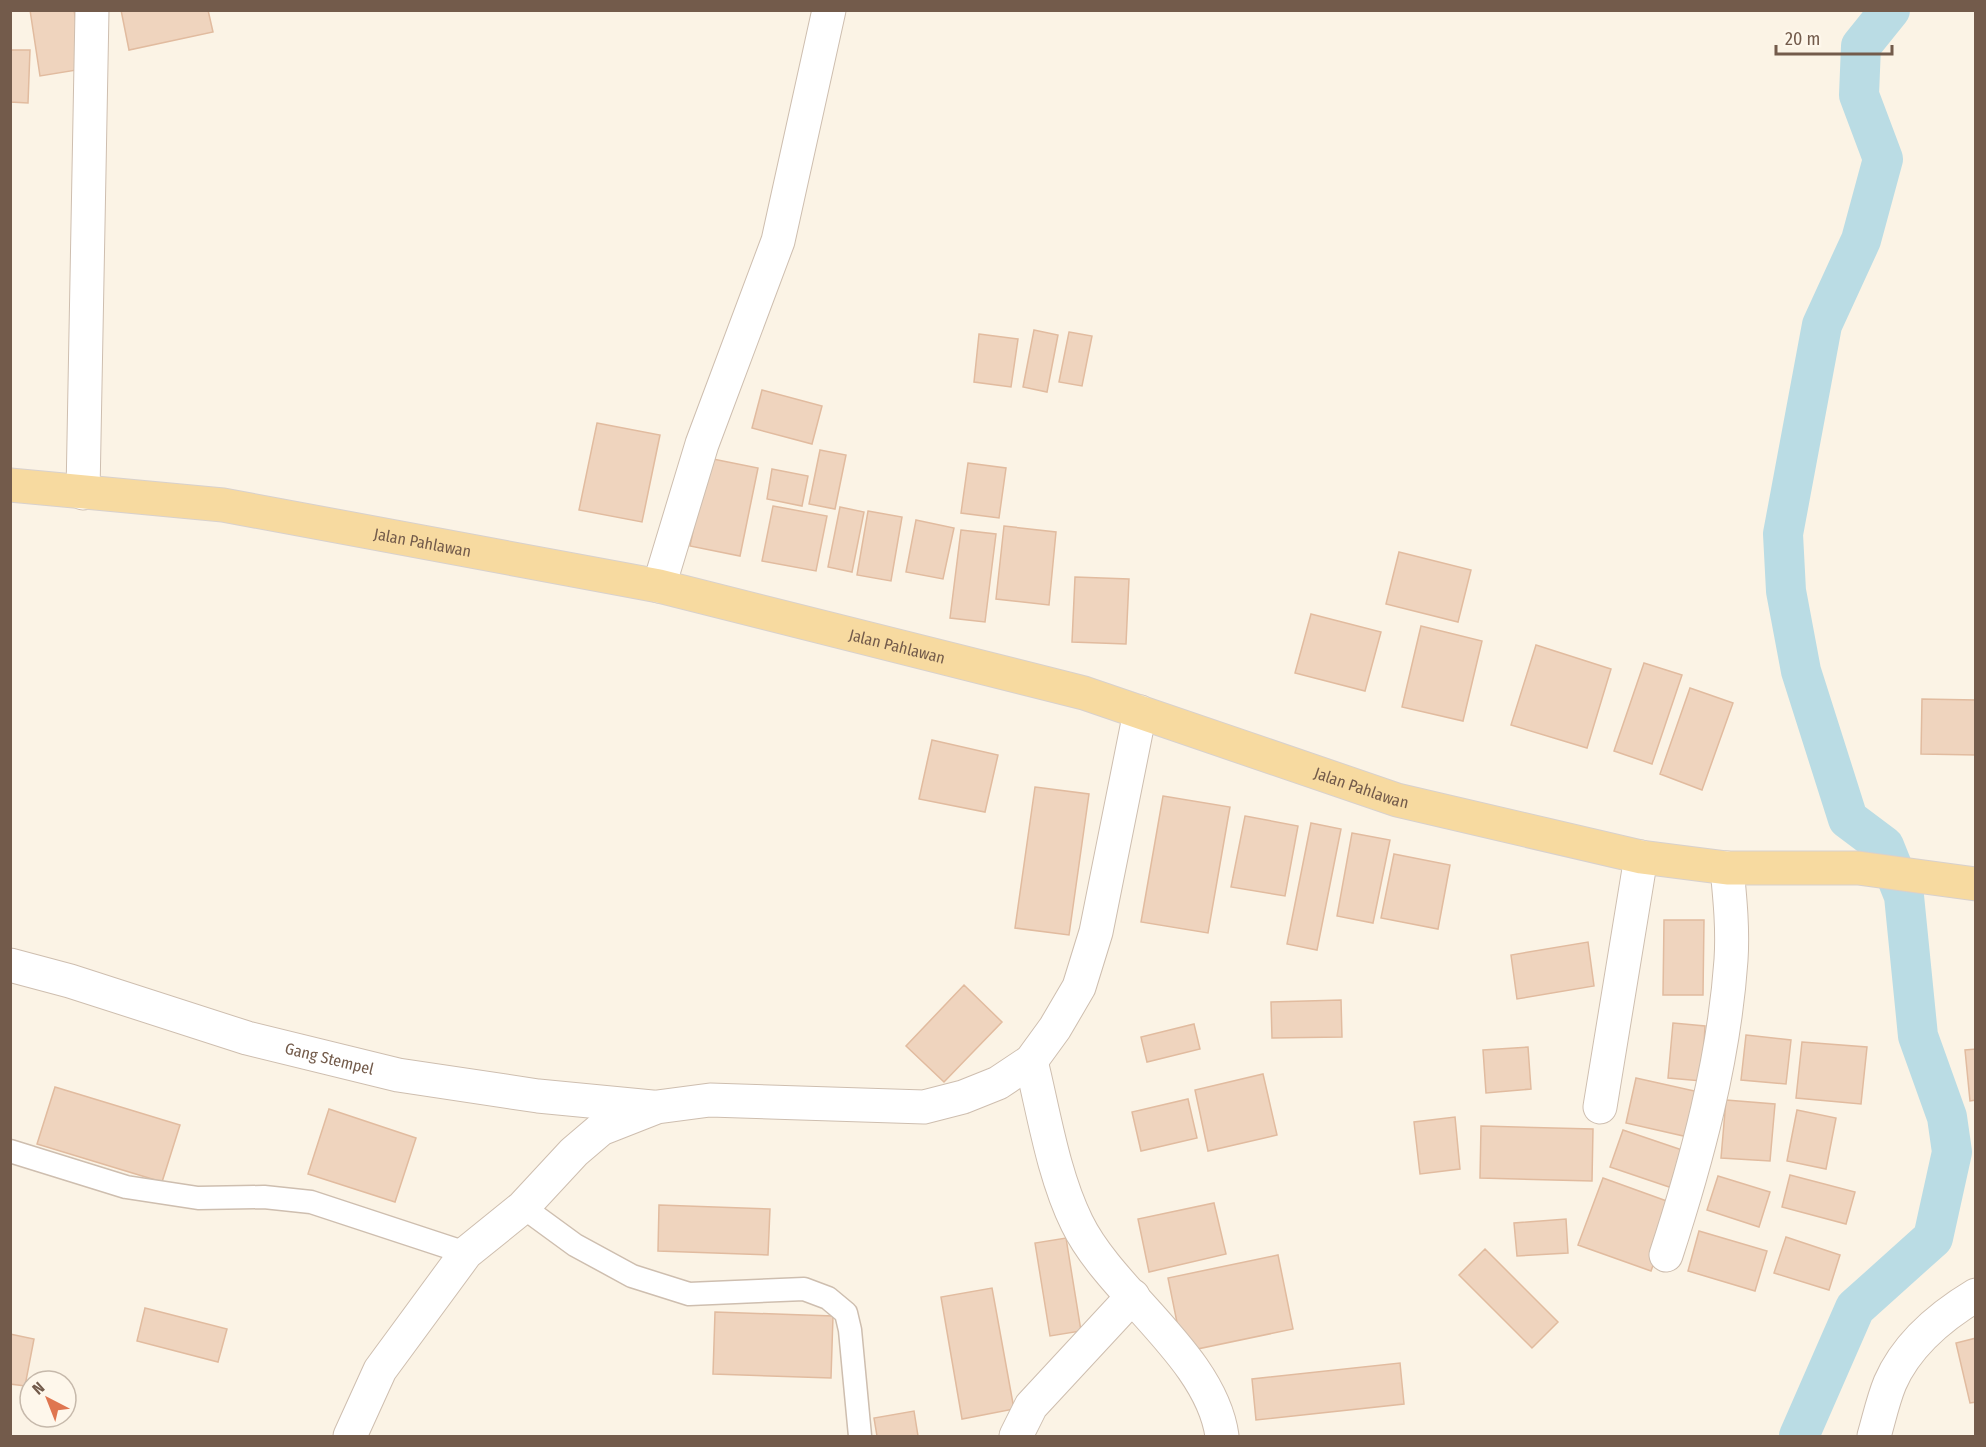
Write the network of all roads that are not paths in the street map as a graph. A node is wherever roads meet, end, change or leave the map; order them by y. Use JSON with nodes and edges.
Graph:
{"nodes":[{"id":1,"x":92,"y":10,"type":"edge"},
{"id":2,"x":829,"y":10,"type":"edge"},
{"id":3,"x":10,"y":485,"type":"edge"},
{"id":4,"x":83,"y":493,"type":"junction"},
{"id":5,"x":659,"y":586,"type":"junction"},
{"id":6,"x":1140,"y":712,"type":"junction"},
{"id":7,"x":1641,"y":857,"type":"junction"},
{"id":8,"x":1727,"y":868,"type":"junction"},
{"id":9,"x":1968,"y":883,"type":"edge"},
{"id":10,"x":10,"y":965,"type":"edge"},
{"id":11,"x":1030,"y":1061,"type":"junction"},
{"id":12,"x":657,"y":1107,"type":"junction"},
{"id":13,"x":1600,"y":1107,"type":"dead end"},
{"id":14,"x":10,"y":1151,"type":"edge"},
{"id":15,"x":523,"y":1207,"type":"junction"},
{"id":16,"x":466,"y":1253,"type":"junction"},
{"id":17,"x":1666,"y":1255,"type":"dead end"},
{"id":18,"x":1976,"y":1295,"type":"edge"},
{"id":19,"x":1133,"y":1296,"type":"junction"},
{"id":20,"x":350,"y":1437,"type":"edge"},
{"id":21,"x":860,"y":1437,"type":"edge"},
{"id":22,"x":1016,"y":1437,"type":"edge"},
{"id":23,"x":1222,"y":1437,"type":"edge"},
{"id":24,"x":1874,"y":1437,"type":"edge"}],
"edges":[{"from":1,"to":4,"type":"street"},
{"from":2,"to":5,"type":"street"},
{"from":3,"to":4,"type":"main road","name":"Jalan Pahlawan"},
{"from":4,"to":5,"type":"main road","name":"Jalan Pahlawan"},
{"from":5,"to":6,"type":"main road","name":"Jalan Pahlawan"},
{"from":6,"to":7,"type":"main road","name":"Jalan Pahlawan"},
{"from":6,"to":11,"type":"street"},
{"from":7,"to":8,"type":"main road","name":"Jalan Pahlawan"},
{"from":7,"to":13,"type":"street"},
{"from":8,"to":9,"type":"main road","name":"Jalan Pahlawan"},
{"from":8,"to":17,"type":"street"},
{"from":10,"to":12,"type":"street","name":"Gang Stempel"},
{"from":11,"to":12,"type":"street"},
{"from":11,"to":19,"type":"street"},
{"from":12,"to":15,"type":"street"},
{"from":14,"to":16,"type":"lane"},
{"from":15,"to":16,"type":"street"},
{"from":15,"to":21,"type":"lane"},
{"from":16,"to":20,"type":"street"},
{"from":18,"to":24,"type":"street"},
{"from":19,"to":22,"type":"street"},
{"from":19,"to":23,"type":"street"}]}
